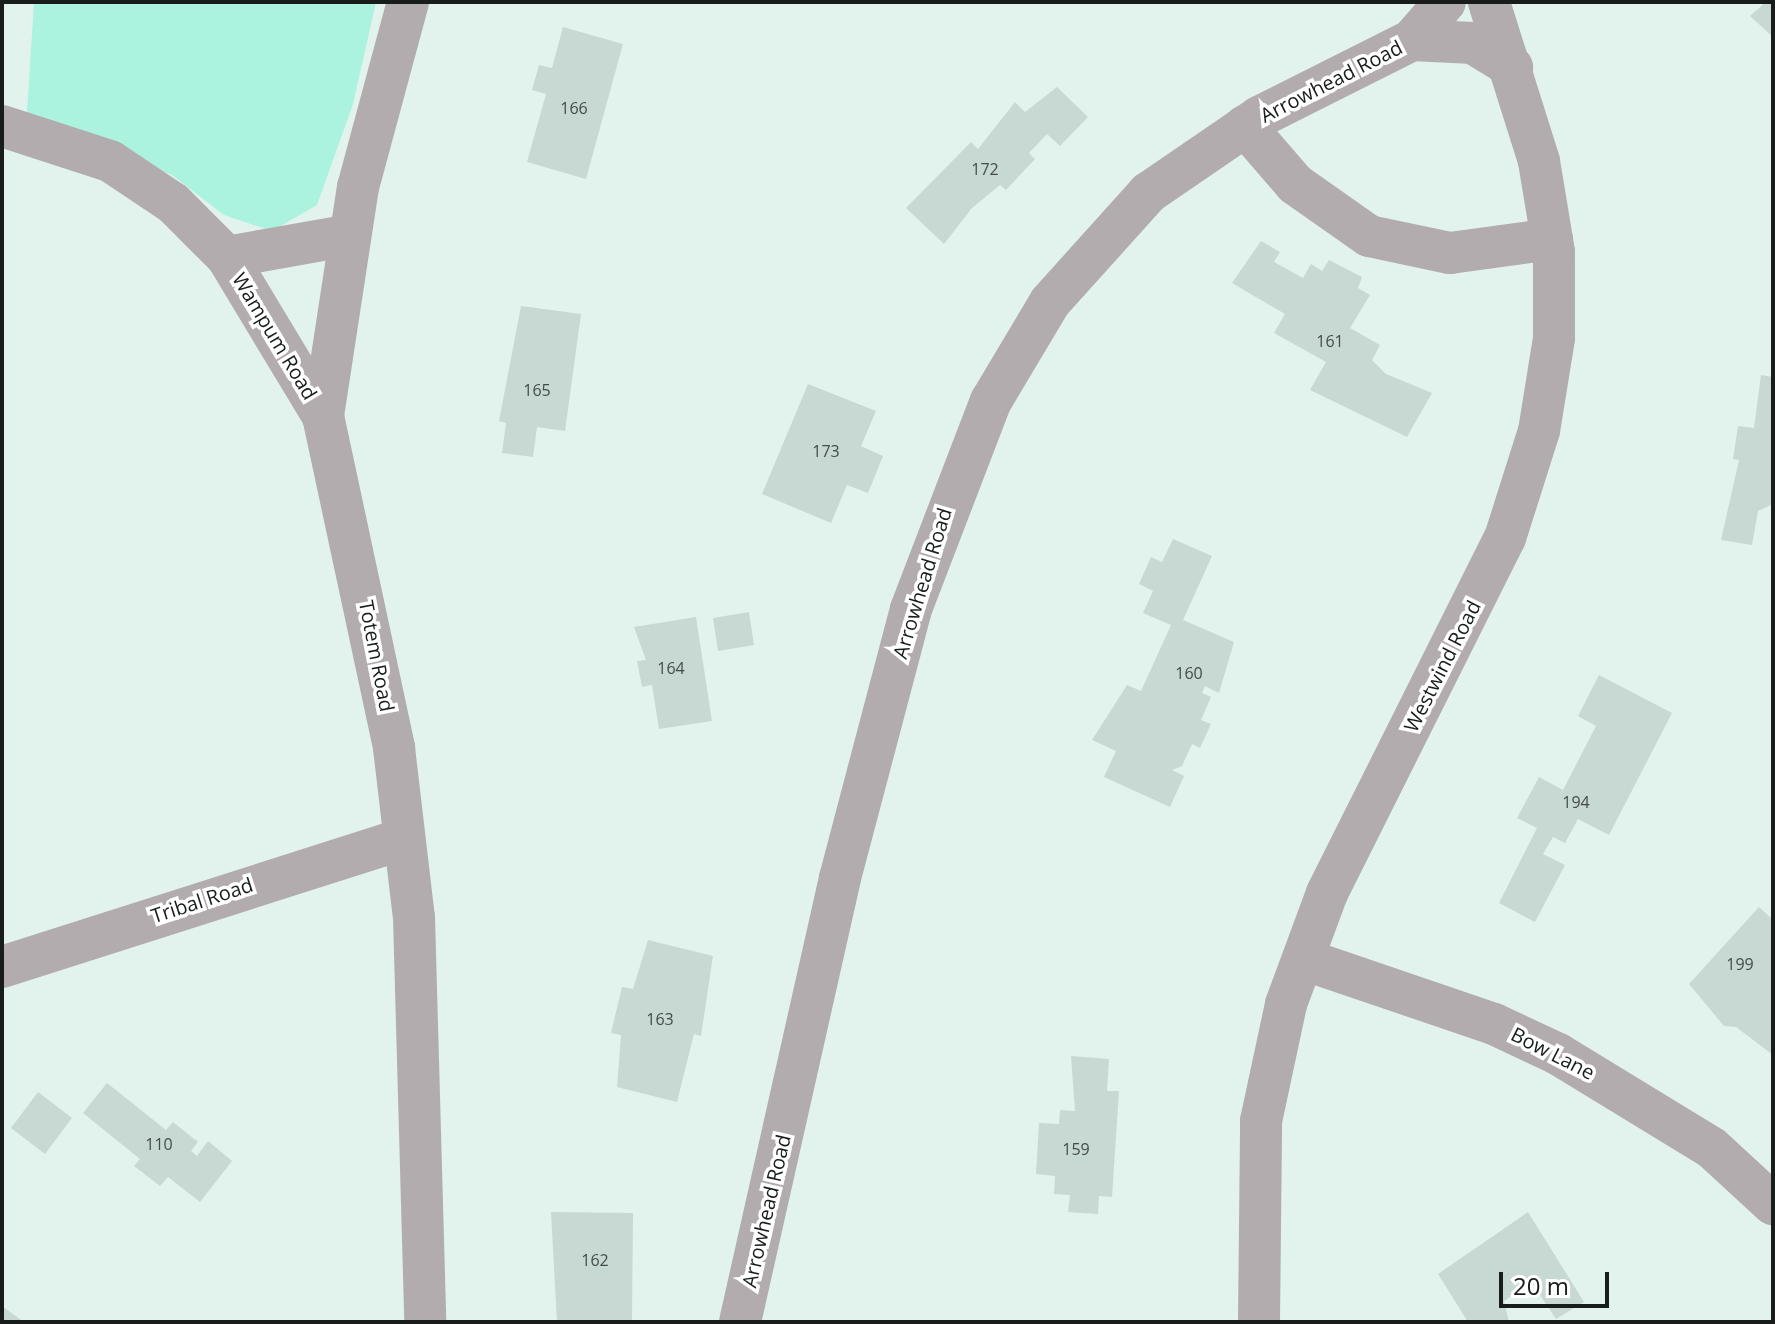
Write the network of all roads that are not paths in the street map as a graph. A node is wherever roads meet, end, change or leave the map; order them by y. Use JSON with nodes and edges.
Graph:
{"nodes":[{"id":1,"x":408,"y":2,"type":"edge"},
{"id":2,"x":1445,"y":2,"type":"edge"},
{"id":3,"x":1489,"y":2,"type":"edge"},
{"id":4,"x":1412,"y":40,"type":"junction"},
{"id":5,"x":1512,"y":67,"type":"junction"},
{"id":6,"x":2,"y":126,"type":"edge"},
{"id":7,"x":1245,"y":126,"type":"junction"},
{"id":8,"x":350,"y":235,"type":"junction"},
{"id":9,"x":1552,"y":239,"type":"junction"},
{"id":10,"x":227,"y":257,"type":"junction"},
{"id":11,"x":323,"y":416,"type":"junction"},
{"id":12,"x":403,"y":839,"type":"junction"},
{"id":13,"x":1303,"y":959,"type":"junction"},
{"id":14,"x":2,"y":967,"type":"edge"},
{"id":15,"x":1773,"y":1204,"type":"edge"},
{"id":16,"x":425,"y":1322,"type":"edge"},
{"id":17,"x":740,"y":1322,"type":"edge"},
{"id":18,"x":1259,"y":1322,"type":"edge"}],
"edges":[{"from":1,"to":8,"type":"street","name":"Totem Road"},
{"from":2,"to":4,"type":"street","name":"Arrowhead Road"},
{"from":3,"to":5,"type":"street","name":"Westwind Road"},
{"from":4,"to":5,"type":"street","name":"Arrowhead Road"},
{"from":4,"to":7,"type":"street","name":"Arrowhead Road"},
{"from":5,"to":9,"type":"street","name":"Westwind Road"},
{"from":6,"to":10,"type":"street","name":"Wampum Road"},
{"from":7,"to":9,"type":"street"},
{"from":7,"to":17,"type":"street","name":"Arrowhead Road"},
{"from":8,"to":10,"type":"street","name":"Wampum Road"},
{"from":8,"to":11,"type":"street","name":"Totem Road"},
{"from":9,"to":13,"type":"street","name":"Westwind Road"},
{"from":10,"to":11,"type":"street","name":"Wampum Road"},
{"from":11,"to":12,"type":"street","name":"Totem Road"},
{"from":12,"to":14,"type":"street","name":"Tribal Road"},
{"from":12,"to":16,"type":"street","name":"Totem Road"},
{"from":13,"to":15,"type":"street","name":"Bow Lane"},
{"from":13,"to":18,"type":"street","name":"Westwind Road"}]}
